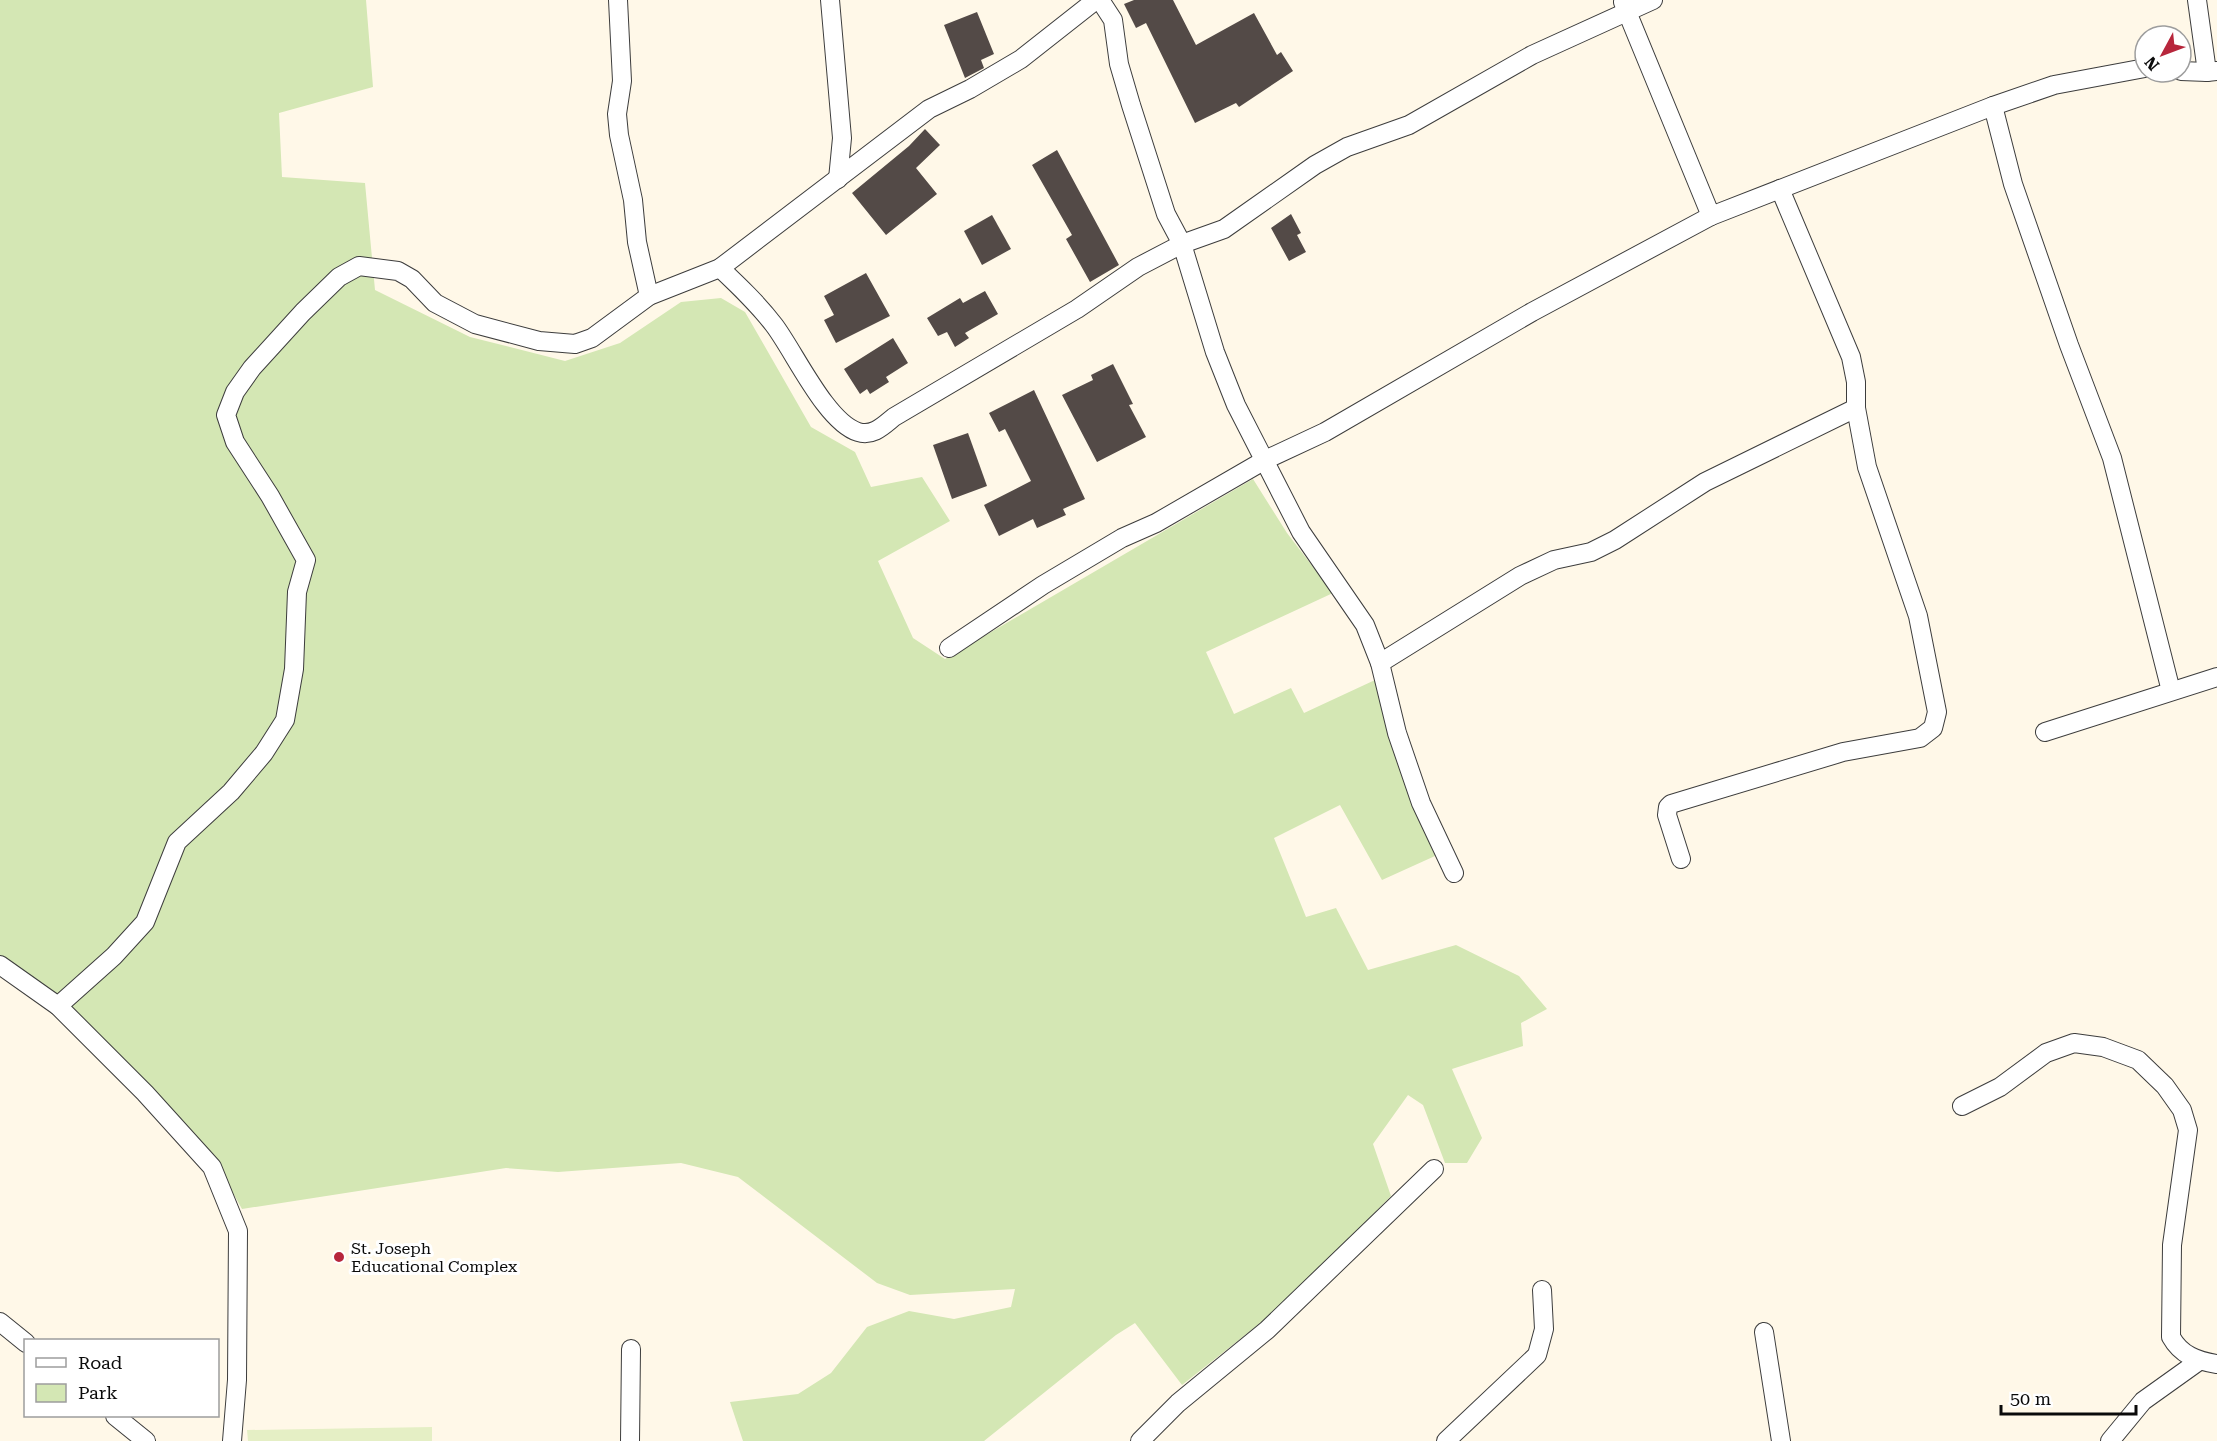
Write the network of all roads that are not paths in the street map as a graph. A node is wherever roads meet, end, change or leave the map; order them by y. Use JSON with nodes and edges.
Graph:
{"nodes":[{"id":1,"x":618,"y":0,"type":"edge"},
{"id":2,"x":830,"y":0,"type":"edge"},
{"id":3,"x":1098,"y":0,"type":"edge"},
{"id":4,"x":1653,"y":0,"type":"edge"},
{"id":5,"x":2197,"y":0,"type":"edge"},
{"id":6,"x":1625,"y":5,"type":"edge"},
{"id":7,"x":2133,"y":70,"type":"edge"},
{"id":8,"x":2193,"y":71,"type":"edge"},
{"id":9,"x":2212,"y":72,"type":"edge"},
{"id":10,"x":1993,"y":106,"type":"junction"},
{"id":11,"x":842,"y":138,"type":"junction"},
{"id":12,"x":869,"y":154,"type":"junction"},
{"id":13,"x":838,"y":179,"type":"junction"},
{"id":14,"x":1780,"y":189,"type":"junction"},
{"id":15,"x":1712,"y":216,"type":"junction"},
{"id":16,"x":1182,"y":244,"type":"junction"},
{"id":17,"x":720,"y":268,"type":"junction"},
{"id":18,"x":649,"y":296,"type":"junction"},
{"id":19,"x":1856,"y":408,"type":"junction"},
{"id":20,"x":1265,"y":459,"type":"junction"},
{"id":21,"x":949,"y":648,"type":"dead end"},
{"id":22,"x":1380,"y":663,"type":"junction"},
{"id":23,"x":2217,"y":677,"type":"edge"},
{"id":24,"x":2171,"y":691,"type":"junction"},
{"id":25,"x":2045,"y":732,"type":"dead end"},
{"id":26,"x":1681,"y":859,"type":"dead end"},
{"id":27,"x":1454,"y":873,"type":"dead end"},
{"id":28,"x":0,"y":965,"type":"edge"},
{"id":29,"x":58,"y":1006,"type":"junction"},
{"id":30,"x":1962,"y":1106,"type":"dead end"},
{"id":31,"x":1434,"y":1169,"type":"dead end"},
{"id":32,"x":1542,"y":1290,"type":"dead end"},
{"id":33,"x":0,"y":1322,"type":"edge"},
{"id":34,"x":1764,"y":1332,"type":"dead end"},
{"id":35,"x":24,"y":1340,"type":"edge"},
{"id":36,"x":631,"y":1349,"type":"dead end"},
{"id":37,"x":2199,"y":1361,"type":"junction"},
{"id":38,"x":2217,"y":1364,"type":"edge"},
{"id":39,"x":116,"y":1417,"type":"edge"},
{"id":40,"x":146,"y":1441,"type":"edge"},
{"id":41,"x":232,"y":1441,"type":"edge"},
{"id":42,"x":630,"y":1441,"type":"edge"},
{"id":43,"x":1140,"y":1441,"type":"edge"},
{"id":44,"x":1446,"y":1441,"type":"edge"},
{"id":45,"x":1780,"y":1441,"type":"edge"},
{"id":46,"x":2110,"y":1441,"type":"edge"}],
"edges":[{"from":1,"to":18,"type":"street"},
{"from":2,"to":11,"type":"street"},
{"from":3,"to":12,"type":"street"},
{"from":3,"to":16,"type":"street"},
{"from":4,"to":6,"type":"street"},
{"from":5,"to":9,"type":"street"},
{"from":6,"to":15,"type":"street"},
{"from":6,"to":16,"type":"street"},
{"from":7,"to":10,"type":"street"},
{"from":8,"to":9,"type":"street"},
{"from":10,"to":14,"type":"street"},
{"from":10,"to":24,"type":"street"},
{"from":11,"to":12,"type":"street"},
{"from":11,"to":13,"type":"street"},
{"from":12,"to":13,"type":"street"},
{"from":13,"to":17,"type":"street"},
{"from":14,"to":15,"type":"street"},
{"from":14,"to":19,"type":"street"},
{"from":15,"to":20,"type":"street"},
{"from":16,"to":17,"type":"street"},
{"from":16,"to":20,"type":"street"},
{"from":17,"to":18,"type":"street"},
{"from":18,"to":29,"type":"street"},
{"from":19,"to":22,"type":"street"},
{"from":19,"to":26,"type":"street"},
{"from":20,"to":21,"type":"street"},
{"from":20,"to":22,"type":"street"},
{"from":22,"to":27,"type":"street"},
{"from":23,"to":24,"type":"street"},
{"from":24,"to":25,"type":"street"},
{"from":28,"to":29,"type":"street"},
{"from":29,"to":41,"type":"street"},
{"from":30,"to":37,"type":"street"},
{"from":31,"to":43,"type":"street"},
{"from":32,"to":44,"type":"street"},
{"from":33,"to":35,"type":"street"},
{"from":34,"to":45,"type":"street"},
{"from":36,"to":42,"type":"street"},
{"from":37,"to":38,"type":"street"},
{"from":37,"to":46,"type":"street"},
{"from":39,"to":40,"type":"street"}]}
